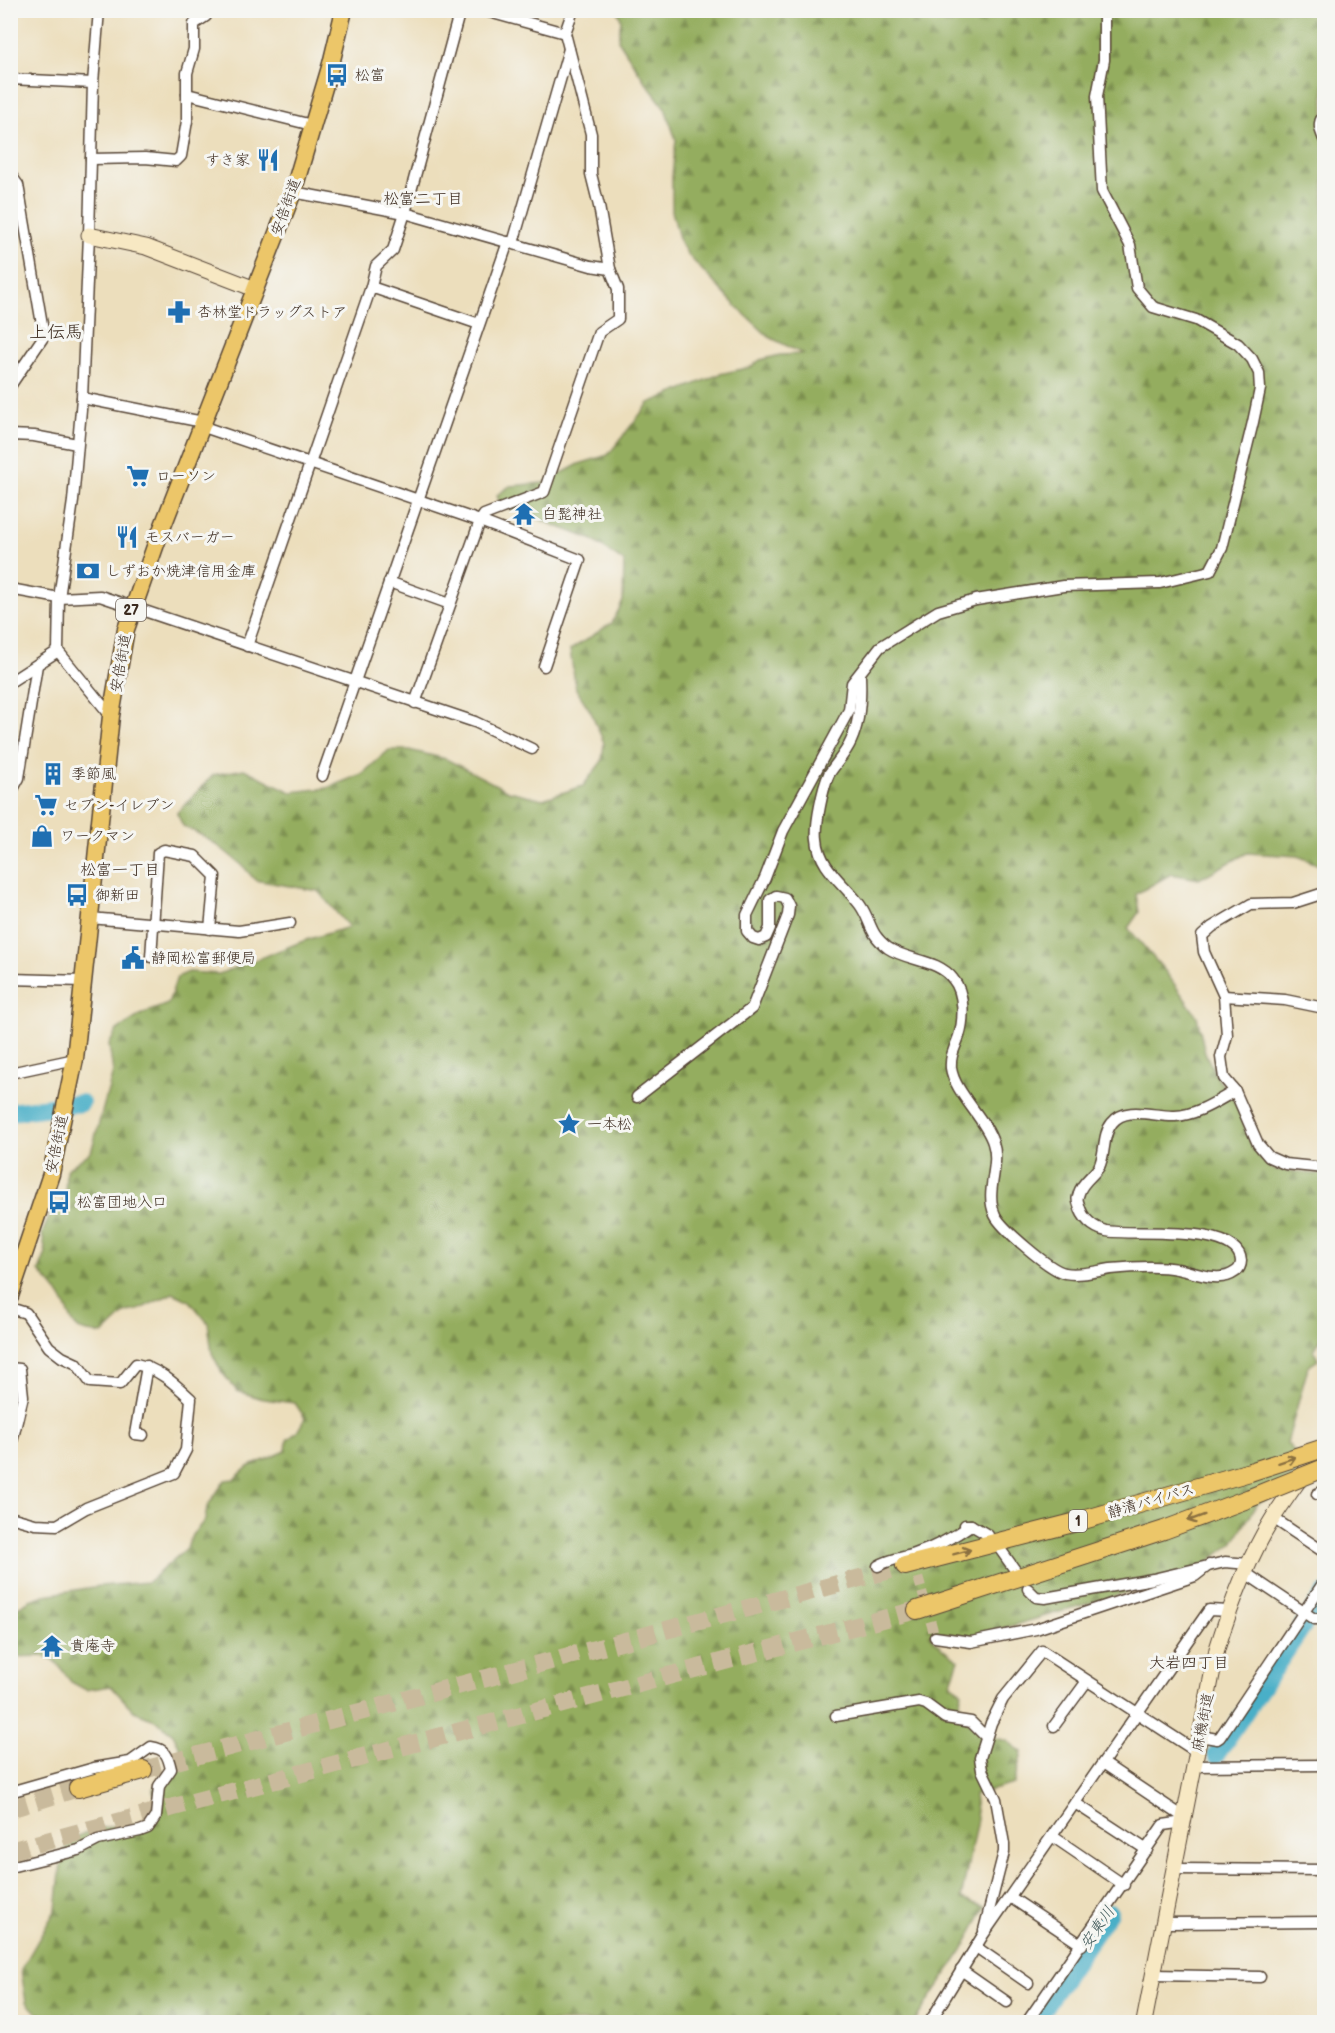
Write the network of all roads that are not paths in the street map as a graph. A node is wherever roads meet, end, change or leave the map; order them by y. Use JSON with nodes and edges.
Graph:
{"nodes":[{"id":1,"x":99,"y":10,"type":"edge"},
{"id":2,"x":208,"y":10,"type":"edge"},
{"id":3,"x":344,"y":10,"type":"edge"},
{"id":4,"x":460,"y":10,"type":"edge"},
{"id":5,"x":482,"y":10,"type":"edge"},
{"id":6,"x":573,"y":10,"type":"edge"},
{"id":7,"x":1107,"y":10,"type":"edge"},
{"id":8,"x":565,"y":33,"type":"junction"},
{"id":9,"x":569,"y":49,"type":"junction"},
{"id":10,"x":10,"y":79,"type":"edge"},
{"id":11,"x":93,"y":83,"type":"junction"},
{"id":12,"x":187,"y":94,"type":"junction"},
{"id":13,"x":1324,"y":115,"type":"edge"},
{"id":14,"x":312,"y":125,"type":"junction"},
{"id":15,"x":1324,"y":139,"type":"edge"},
{"id":16,"x":91,"y":159,"type":"junction"},
{"id":17,"x":10,"y":174,"type":"edge"},
{"id":18,"x":293,"y":192,"type":"junction"},
{"id":19,"x":405,"y":213,"type":"junction"},
{"id":20,"x":89,"y":235,"type":"junction"},
{"id":21,"x":511,"y":243,"type":"junction"},
{"id":22,"x":610,"y":269,"type":"junction"},
{"id":23,"x":371,"y":287,"type":"junction"},
{"id":24,"x":255,"y":289,"type":"junction"},
{"id":25,"x":479,"y":324,"type":"junction"},
{"id":26,"x":10,"y":386,"type":"edge"},
{"id":27,"x":82,"y":398,"type":"junction"},
{"id":28,"x":202,"y":424,"type":"junction"},
{"id":29,"x":10,"y":435,"type":"edge"},
{"id":30,"x":77,"y":444,"type":"junction"},
{"id":31,"x":310,"y":463,"type":"junction"},
{"id":32,"x":418,"y":499,"type":"junction"},
{"id":33,"x":480,"y":521,"type":"junction"},
{"id":34,"x":389,"y":582,"type":"junction"},
{"id":35,"x":10,"y":589,"type":"edge"},
{"id":36,"x":59,"y":598,"type":"junction"},
{"id":37,"x":450,"y":604,"type":"junction"},
{"id":38,"x":132,"y":607,"type":"junction"},
{"id":39,"x":247,"y":646,"type":"junction"},
{"id":40,"x":58,"y":651,"type":"junction"},
{"id":41,"x":37,"y":665,"type":"junction"},
{"id":42,"x":544,"y":666,"type":"dead end"},
{"id":43,"x":860,"y":676,"type":"junction"},
{"id":44,"x":10,"y":682,"type":"edge"},
{"id":45,"x":355,"y":682,"type":"junction"},
{"id":46,"x":414,"y":703,"type":"junction"},
{"id":47,"x":111,"y":717,"type":"junction"},
{"id":48,"x":532,"y":749,"type":"dead end"},
{"id":49,"x":322,"y":776,"type":"dead end"},
{"id":50,"x":10,"y":794,"type":"edge"},
{"id":51,"x":1324,"y":893,"type":"edge"},
{"id":52,"x":90,"y":918,"type":"junction"},
{"id":53,"x":290,"y":923,"type":"dead end"},
{"id":54,"x":153,"y":924,"type":"junction"},
{"id":55,"x":210,"y":929,"type":"junction"},
{"id":56,"x":151,"y":957,"type":"dead end"},
{"id":57,"x":10,"y":979,"type":"edge"},
{"id":58,"x":83,"y":981,"type":"junction"},
{"id":59,"x":1224,"y":996,"type":"junction"},
{"id":60,"x":1324,"y":1008,"type":"edge"},
{"id":61,"x":75,"y":1059,"type":"junction"},
{"id":62,"x":10,"y":1073,"type":"edge"},
{"id":63,"x":1235,"y":1091,"type":"junction"},
{"id":64,"x":637,"y":1097,"type":"dead end"},
{"id":65,"x":1324,"y":1168,"type":"edge"},
{"id":66,"x":32,"y":1237,"type":"junction"},
{"id":67,"x":10,"y":1276,"type":"edge"},
{"id":68,"x":10,"y":1296,"type":"edge"},
{"id":69,"x":10,"y":1308,"type":"edge"},
{"id":70,"x":147,"y":1366,"type":"junction"},
{"id":71,"x":10,"y":1368,"type":"edge"},
{"id":72,"x":143,"y":1435,"type":"dead end"},
{"id":73,"x":10,"y":1450,"type":"edge"},
{"id":74,"x":1324,"y":1453,"type":"edge"},
{"id":75,"x":10,"y":1517,"type":"edge"},
{"id":76,"x":1273,"y":1518,"type":"junction"},
{"id":77,"x":971,"y":1525,"type":"junction"},
{"id":78,"x":988,"y":1535,"type":"dead end"},
{"id":79,"x":1000,"y":1549,"type":"dead end"},
{"id":80,"x":1324,"y":1552,"type":"edge"},
{"id":81,"x":908,"y":1558,"type":"joint"},
{"id":82,"x":1209,"y":1565,"type":"junction"},
{"id":83,"x":878,"y":1566,"type":"dead end"},
{"id":84,"x":1246,"y":1568,"type":"junction"},
{"id":85,"x":1015,"y":1570,"type":"dead end"},
{"id":86,"x":1324,"y":1585,"type":"edge"},
{"id":87,"x":1028,"y":1589,"type":"dead end"},
{"id":88,"x":917,"y":1610,"type":"tunnel mouth"},
{"id":89,"x":1229,"y":1611,"type":"junction"},
{"id":90,"x":1304,"y":1612,"type":"junction"},
{"id":91,"x":1324,"y":1619,"type":"edge"},
{"id":92,"x":935,"y":1637,"type":"dead end"},
{"id":93,"x":1087,"y":1681,"type":"junction"},
{"id":94,"x":1137,"y":1713,"type":"junction"},
{"id":95,"x":836,"y":1716,"type":"dead end"},
{"id":96,"x":1054,"y":1726,"type":"dead end"},
{"id":97,"x":986,"y":1737,"type":"junction"},
{"id":98,"x":1197,"y":1752,"type":"junction"},
{"id":99,"x":1102,"y":1763,"type":"junction"},
{"id":100,"x":1324,"y":1766,"type":"edge"},
{"id":101,"x":143,"y":1770,"type":"tunnel mouth"},
{"id":102,"x":78,"y":1788,"type":"tunnel mouth"},
{"id":103,"x":10,"y":1792,"type":"edge"},
{"id":104,"x":1075,"y":1803,"type":"junction"},
{"id":105,"x":1184,"y":1820,"type":"junction"},
{"id":106,"x":1052,"y":1836,"type":"junction"},
{"id":107,"x":1147,"y":1850,"type":"junction"},
{"id":108,"x":10,"y":1867,"type":"edge"},
{"id":109,"x":1175,"y":1869,"type":"junction"},
{"id":110,"x":1324,"y":1870,"type":"edge"},
{"id":111,"x":1124,"y":1885,"type":"junction"},
{"id":112,"x":1010,"y":1897,"type":"junction"},
{"id":113,"x":1324,"y":1922,"type":"edge"},
{"id":114,"x":1164,"y":1923,"type":"junction"},
{"id":115,"x":983,"y":1935,"type":"junction"},
{"id":116,"x":1082,"y":1945,"type":"junction"},
{"id":117,"x":976,"y":1947,"type":"junction"},
{"id":118,"x":961,"y":1970,"type":"junction"},
{"id":119,"x":1154,"y":1975,"type":"junction"},
{"id":120,"x":1260,"y":1977,"type":"dead end"},
{"id":121,"x":1028,"y":1983,"type":"dead end"},
{"id":122,"x":1007,"y":2002,"type":"dead end"},
{"id":123,"x":930,"y":2022,"type":"edge"},
{"id":124,"x":1027,"y":2022,"type":"edge"},
{"id":125,"x":1144,"y":2022,"type":"edge"}],
"edges":[{"from":1,"to":11,"type":"street"},
{"from":2,"to":12,"type":"street"},
{"from":3,"to":14,"type":"main road","name":"安倍街道","number":"27"},
{"from":4,"to":19,"type":"street"},
{"from":5,"to":8,"type":"street"},
{"from":6,"to":8,"type":"street"},
{"from":7,"to":43,"type":"street"},
{"from":8,"to":9,"type":"street"},
{"from":9,"to":21,"type":"street"},
{"from":9,"to":22,"type":"street"},
{"from":10,"to":11,"type":"street"},
{"from":11,"to":16,"type":"street"},
{"from":12,"to":14,"type":"street"},
{"from":12,"to":16,"type":"street"},
{"from":13,"to":15,"type":"street"},
{"from":14,"to":18,"type":"main road","name":"安倍街道","number":"27"},
{"from":16,"to":20,"type":"street"},
{"from":17,"to":26,"type":"street"},
{"from":18,"to":19,"type":"street"},
{"from":18,"to":24,"type":"main road","name":"安倍街道","number":"27"},
{"from":19,"to":21,"type":"street"},
{"from":19,"to":23,"type":"street"},
{"from":20,"to":24,"type":"street"},
{"from":20,"to":27,"type":"street"},
{"from":21,"to":22,"type":"street"},
{"from":21,"to":25,"type":"street"},
{"from":22,"to":33,"type":"street"},
{"from":23,"to":25,"type":"street"},
{"from":23,"to":31,"type":"street"},
{"from":24,"to":28,"type":"main road","name":"安倍街道","number":"27"},
{"from":25,"to":32,"type":"street"},
{"from":27,"to":28,"type":"street"},
{"from":27,"to":30,"type":"street"},
{"from":28,"to":31,"type":"street"},
{"from":28,"to":38,"type":"main road","name":"安倍街道","number":"27"},
{"from":29,"to":30,"type":"street"},
{"from":30,"to":36,"type":"street"},
{"from":31,"to":32,"type":"street"},
{"from":31,"to":39,"type":"street"},
{"from":32,"to":33,"type":"street"},
{"from":32,"to":34,"type":"street"},
{"from":33,"to":37,"type":"street"},
{"from":33,"to":42,"type":"street"},
{"from":34,"to":37,"type":"street"},
{"from":34,"to":45,"type":"street"},
{"from":35,"to":36,"type":"street"},
{"from":36,"to":38,"type":"street"},
{"from":36,"to":40,"type":"street"},
{"from":37,"to":46,"type":"street"},
{"from":38,"to":39,"type":"street"},
{"from":38,"to":47,"type":"main road","name":"安倍街道","number":"27"},
{"from":39,"to":45,"type":"street"},
{"from":40,"to":41,"type":"street"},
{"from":40,"to":47,"type":"street"},
{"from":41,"to":44,"type":"street"},
{"from":41,"to":50,"type":"street"},
{"from":43,"to":63,"type":"street"},
{"from":43,"to":64,"type":"street"},
{"from":45,"to":46,"type":"street"},
{"from":45,"to":49,"type":"street"},
{"from":46,"to":48,"type":"street"},
{"from":47,"to":52,"type":"main road","name":"安倍街道","number":"27"},
{"from":51,"to":59,"type":"street"},
{"from":52,"to":54,"type":"street"},
{"from":52,"to":58,"type":"main road","name":"安倍街道","number":"27"},
{"from":53,"to":55,"type":"street"},
{"from":54,"to":55,"type":"street"},
{"from":54,"to":55,"type":"street"},
{"from":54,"to":56,"type":"street"},
{"from":57,"to":58,"type":"street"},
{"from":58,"to":61,"type":"main road","name":"安倍街道","number":"27"},
{"from":59,"to":60,"type":"street"},
{"from":59,"to":63,"type":"street"},
{"from":61,"to":62,"type":"street"},
{"from":61,"to":66,"type":"main road","name":"安倍街道","number":"27"},
{"from":63,"to":65,"type":"street"},
{"from":66,"to":67,"type":"main road","name":"安倍街道","number":"27"},
{"from":66,"to":68,"type":"main road","name":"安倍街道","number":"27"},
{"from":69,"to":70,"type":"street"},
{"from":70,"to":72,"type":"street"},
{"from":70,"to":75,"type":"street"},
{"from":71,"to":73,"type":"street"},
{"from":74,"to":76,"type":"street","name":"麻機街道"},
{"from":81,"to":74,"type":"highway","name":"静清バイパス","number":"1","one_way":true,"bridge":true},
{"from":74,"to":88,"type":"highway","name":"静清バイパス","number":"1","one_way":true,"bridge":true},
{"from":76,"to":80,"type":"street"},
{"from":76,"to":84,"type":"street","name":"麻機街道"},
{"from":77,"to":78,"type":"street"},
{"from":77,"to":81,"type":"street"},
{"from":77,"to":83,"type":"street"},
{"from":79,"to":85,"type":"street"},
{"from":82,"to":84,"type":"street"},
{"from":82,"to":87,"type":"street"},
{"from":82,"to":92,"type":"street"},
{"from":84,"to":89,"type":"street","name":"麻機街道"},
{"from":84,"to":90,"type":"street"},
{"from":86,"to":90,"type":"street"},
{"from":89,"to":94,"type":"street"},
{"from":89,"to":98,"type":"street","name":"麻機街道"},
{"from":90,"to":91,"type":"street"},
{"from":90,"to":98,"type":"street"},
{"from":93,"to":94,"type":"street"},
{"from":93,"to":96,"type":"street"},
{"from":93,"to":97,"type":"street"},
{"from":94,"to":98,"type":"street"},
{"from":94,"to":99,"type":"street"},
{"from":95,"to":97,"type":"street"},
{"from":97,"to":115,"type":"street"},
{"from":98,"to":100,"type":"street"},
{"from":98,"to":105,"type":"street","name":"麻機街道"},
{"from":99,"to":104,"type":"street"},
{"from":99,"to":105,"type":"street"},
{"from":101,"to":102,"type":"highway"},
{"from":103,"to":108,"type":"street"},
{"from":104,"to":106,"type":"street"},
{"from":104,"to":107,"type":"street"},
{"from":105,"to":107,"type":"street"},
{"from":105,"to":109,"type":"street","name":"麻機街道"},
{"from":106,"to":111,"type":"street"},
{"from":106,"to":112,"type":"street"},
{"from":107,"to":111,"type":"street"},
{"from":109,"to":110,"type":"street"},
{"from":109,"to":114,"type":"street","name":"麻機街道"},
{"from":111,"to":116,"type":"street"},
{"from":112,"to":115,"type":"street"},
{"from":112,"to":116,"type":"street"},
{"from":113,"to":114,"type":"street"},
{"from":114,"to":119,"type":"street","name":"麻機街道"},
{"from":115,"to":117,"type":"street"},
{"from":116,"to":124,"type":"street"},
{"from":117,"to":118,"type":"street"},
{"from":117,"to":121,"type":"street"},
{"from":118,"to":122,"type":"street"},
{"from":118,"to":123,"type":"street"},
{"from":119,"to":120,"type":"street"},
{"from":119,"to":125,"type":"street","name":"麻機街道"}]}
